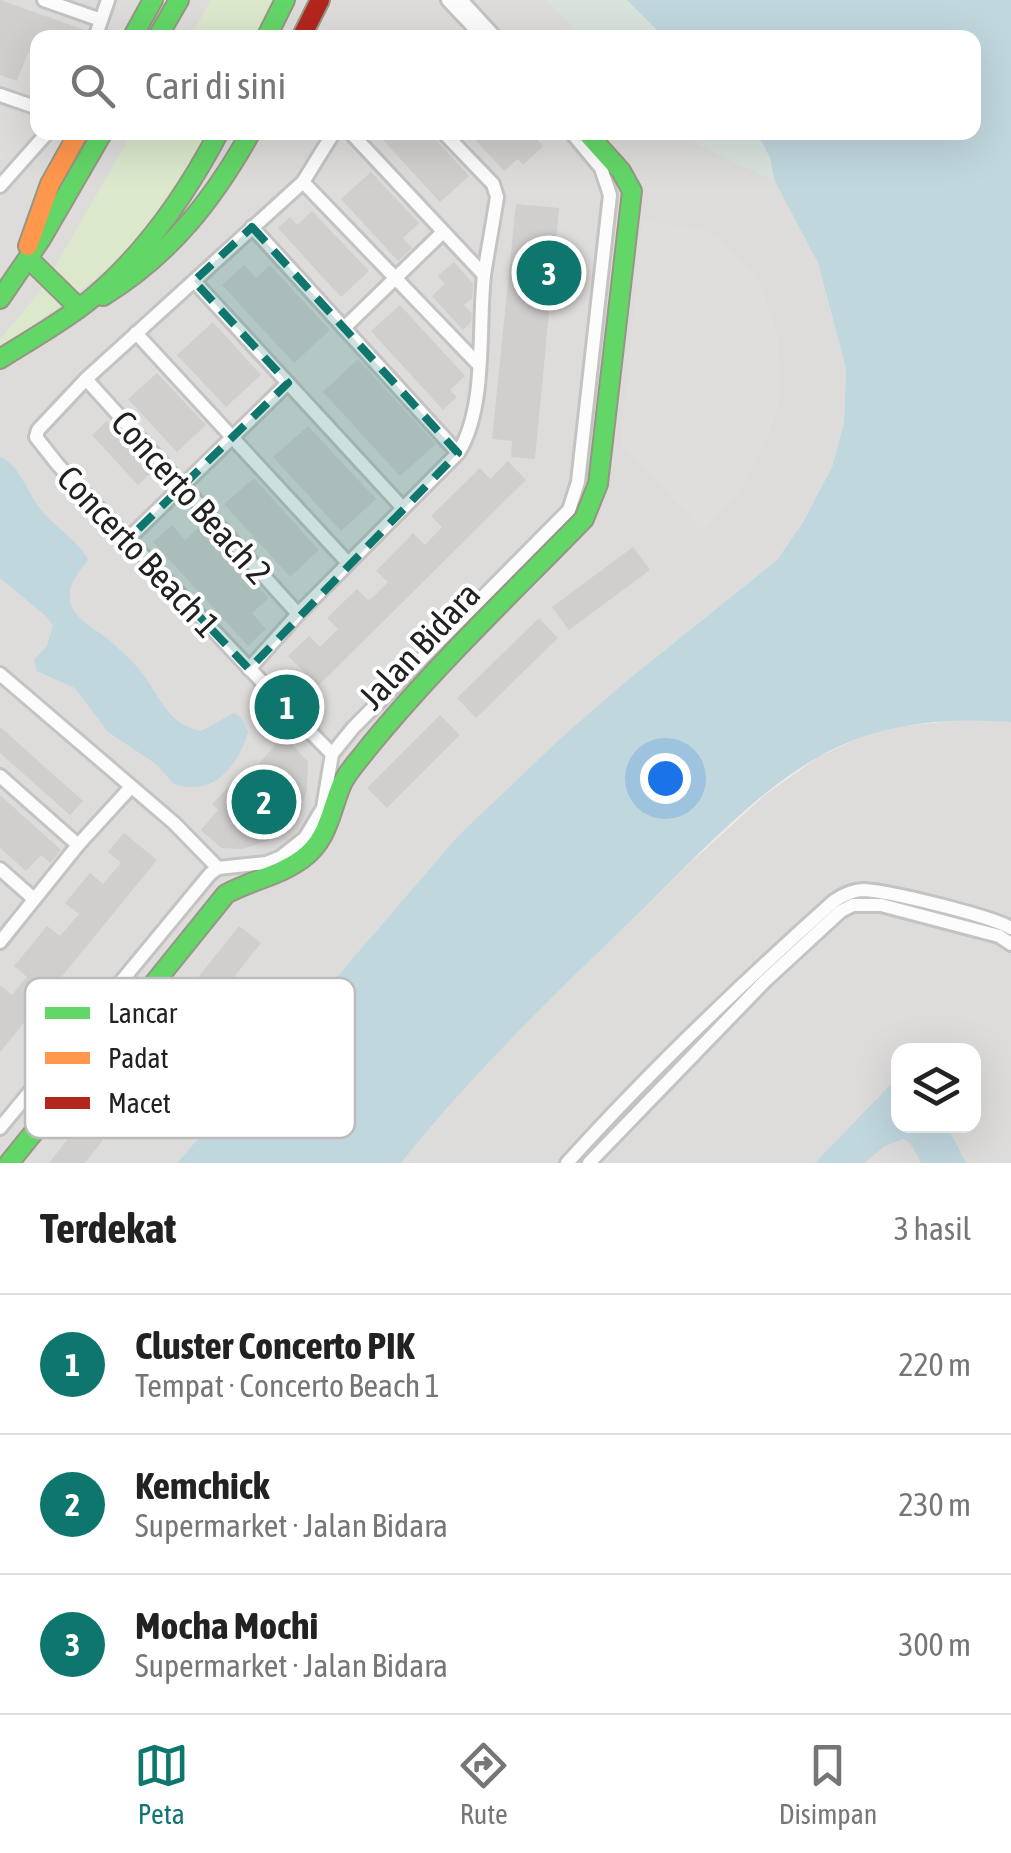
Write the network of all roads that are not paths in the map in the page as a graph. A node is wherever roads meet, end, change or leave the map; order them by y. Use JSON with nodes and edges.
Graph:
{"nodes":[{"id":1,"x":44,"y":0,"type":"edge"},
{"id":2,"x":108,"y":0,"type":"edge"},
{"id":3,"x":153,"y":0,"type":"edge"},
{"id":4,"x":179,"y":0,"type":"edge"},
{"id":5,"x":285,"y":0,"type":"edge"},
{"id":6,"x":320,"y":0,"type":"edge"},
{"id":7,"x":448,"y":0,"type":"edge"},
{"id":8,"x":461,"y":0,"type":"edge"},
{"id":9,"x":101,"y":20,"type":"junction"},
{"id":10,"x":98,"y":30,"type":"edge"},
{"id":11,"x":136,"y":30,"type":"edge"},
{"id":12,"x":162,"y":30,"type":"edge"},
{"id":13,"x":270,"y":30,"type":"edge"},
{"id":14,"x":305,"y":30,"type":"edge"},
{"id":15,"x":476,"y":30,"type":"edge"},
{"id":16,"x":489,"y":30,"type":"edge"},
{"id":17,"x":0,"y":95,"type":"edge"},
{"id":18,"x":30,"y":105,"type":"edge"},
{"id":19,"x":41,"y":140,"type":"edge"},
{"id":20,"x":75,"y":140,"type":"edge"},
{"id":21,"x":98,"y":140,"type":"edge"},
{"id":22,"x":215,"y":140,"type":"edge"},
{"id":23,"x":246,"y":140,"type":"edge"},
{"id":24,"x":329,"y":140,"type":"edge"},
{"id":25,"x":357,"y":140,"type":"edge"},
{"id":26,"x":451,"y":140,"type":"edge"},
{"id":27,"x":578,"y":140,"type":"edge"},
{"id":28,"x":593,"y":140,"type":"edge"},
{"id":29,"x":303,"y":182,"type":"junction"},
{"id":30,"x":0,"y":186,"type":"edge"},
{"id":31,"x":632,"y":191,"type":"junction"},
{"id":32,"x":610,"y":195,"type":"junction"},
{"id":33,"x":252,"y":227,"type":"junction"},
{"id":34,"x":443,"y":232,"type":"junction"},
{"id":35,"x":29,"y":259,"type":"junction"},
{"id":36,"x":18,"y":275,"type":"junction"},
{"id":37,"x":484,"y":276,"type":"junction"},
{"id":38,"x":397,"y":279,"type":"junction"},
{"id":39,"x":194,"y":281,"type":"junction"},
{"id":40,"x":0,"y":299,"type":"edge"},
{"id":41,"x":74,"y":312,"type":"junction"},
{"id":42,"x":344,"y":328,"type":"junction"},
{"id":43,"x":136,"y":333,"type":"junction"},
{"id":44,"x":0,"y":359,"type":"edge"},
{"id":45,"x":478,"y":364,"type":"junction"},
{"id":46,"x":86,"y":380,"type":"junction"},
{"id":47,"x":288,"y":384,"type":"junction"},
{"id":48,"x":232,"y":438,"type":"junction"},
{"id":49,"x":458,"y":454,"type":"junction"},
{"id":50,"x":181,"y":484,"type":"junction"},
{"id":51,"x":402,"y":507,"type":"junction"},
{"id":52,"x":576,"y":515,"type":"junction"},
{"id":53,"x":127,"y":540,"type":"junction"},
{"id":54,"x":348,"y":563,"type":"junction"},
{"id":55,"x":298,"y":614,"type":"junction"},
{"id":56,"x":475,"y":619,"type":"junction"},
{"id":57,"x":249,"y":668,"type":"junction"},
{"id":58,"x":0,"y":674,"type":"edge"},
{"id":59,"x":281,"y":702,"type":"dead end"},
{"id":60,"x":292,"y":713,"type":"dead end"},
{"id":61,"x":332,"y":754,"type":"junction"},
{"id":62,"x":0,"y":776,"type":"edge"},
{"id":63,"x":131,"y":787,"type":"junction"},
{"id":64,"x":78,"y":845,"type":"junction"},
{"id":65,"x":0,"y":868,"type":"edge"},
{"id":66,"x":218,"y":868,"type":"junction"},
{"id":67,"x":196,"y":891,"type":"junction"},
{"id":68,"x":34,"y":899,"type":"junction"},
{"id":69,"x":215,"y":907,"type":"junction"},
{"id":70,"x":1011,"y":928,"type":"edge"},
{"id":71,"x":0,"y":942,"type":"edge"},
{"id":72,"x":1011,"y":944,"type":"edge"},
{"id":73,"x":124,"y":978,"type":"edge"},
{"id":74,"x":158,"y":978,"type":"edge"},
{"id":75,"x":25,"y":1098,"type":"edge"},
{"id":76,"x":0,"y":1128,"type":"edge"},
{"id":77,"x":29,"y":1138,"type":"edge"},
{"id":78,"x":9,"y":1163,"type":"edge"},
{"id":79,"x":568,"y":1163,"type":"edge"},
{"id":80,"x":589,"y":1163,"type":"edge"}],
"edges":[{"from":1,"to":9,"type":"street"},
{"from":2,"to":9,"type":"street"},
{"from":3,"to":11,"type":"street"},
{"from":4,"to":12,"type":"street"},
{"from":5,"to":13,"type":"street"},
{"from":6,"to":14,"type":"street"},
{"from":7,"to":15,"type":"street"},
{"from":8,"to":16,"type":"street"},
{"from":9,"to":10,"type":"street"},
{"from":17,"to":18,"type":"street"},
{"from":19,"to":30,"type":"street"},
{"from":20,"to":36,"type":"street"},
{"from":21,"to":35,"type":"street"},
{"from":22,"to":41,"type":"street"},
{"from":23,"to":41,"type":"street"},
{"from":24,"to":29,"type":"street"},
{"from":25,"to":34,"type":"street"},
{"from":26,"to":37,"type":"street"},
{"from":27,"to":32,"type":"street"},
{"from":28,"to":31,"type":"street"},
{"from":29,"to":33,"type":"street"},
{"from":29,"to":38,"type":"street"},
{"from":31,"to":32,"type":"street"},
{"from":31,"to":52,"type":"street","name":"Jalan Bidara"},
{"from":32,"to":52,"type":"street","name":"Jalan Bidara"},
{"from":33,"to":39,"type":"street"},
{"from":33,"to":42,"type":"street"},
{"from":34,"to":37,"type":"street"},
{"from":34,"to":38,"type":"street"},
{"from":35,"to":36,"type":"street"},
{"from":35,"to":41,"type":"street"},
{"from":36,"to":40,"type":"street"},
{"from":37,"to":45,"type":"street"},
{"from":38,"to":42,"type":"street"},
{"from":38,"to":45,"type":"street"},
{"from":39,"to":43,"type":"street"},
{"from":39,"to":47,"type":"street"},
{"from":41,"to":44,"type":"street"},
{"from":42,"to":49,"type":"street"},
{"from":43,"to":46,"type":"street"},
{"from":43,"to":48,"type":"street"},
{"from":45,"to":49,"type":"street"},
{"from":46,"to":50,"type":"street","name":"Concerto Beach 2"},
{"from":46,"to":53,"type":"street","name":"Concerto Beach 1"},
{"from":47,"to":48,"type":"street"},
{"from":47,"to":51,"type":"street"},
{"from":48,"to":50,"type":"street"},
{"from":48,"to":54,"type":"street"},
{"from":49,"to":51,"type":"street"},
{"from":50,"to":53,"type":"street"},
{"from":50,"to":55,"type":"street","name":"Concerto Beach 2"},
{"from":51,"to":54,"type":"street"},
{"from":52,"to":56,"type":"street","name":"Jalan Bidara"},
{"from":53,"to":57,"type":"street","name":"Concerto Beach 1"},
{"from":54,"to":55,"type":"street"},
{"from":55,"to":57,"type":"street"},
{"from":56,"to":61,"type":"street","name":"Jalan Bidara"},
{"from":56,"to":69,"type":"street","name":"Jalan Bidara"},
{"from":57,"to":59,"type":"street","name":"Concerto Beach 1"},
{"from":58,"to":63,"type":"street"},
{"from":60,"to":61,"type":"street"},
{"from":61,"to":66,"type":"street"},
{"from":62,"to":64,"type":"street"},
{"from":63,"to":64,"type":"street"},
{"from":63,"to":66,"type":"street"},
{"from":64,"to":68,"type":"street"},
{"from":65,"to":68,"type":"street"},
{"from":66,"to":67,"type":"street"},
{"from":67,"to":69,"type":"street"},
{"from":67,"to":73,"type":"street"},
{"from":68,"to":71,"type":"street"},
{"from":69,"to":74,"type":"street","name":"Jalan Bidara"},
{"from":70,"to":79,"type":"street"},
{"from":72,"to":80,"type":"street"},
{"from":75,"to":76,"type":"street"},
{"from":77,"to":78,"type":"street","name":"Jalan Bidara"}]}
